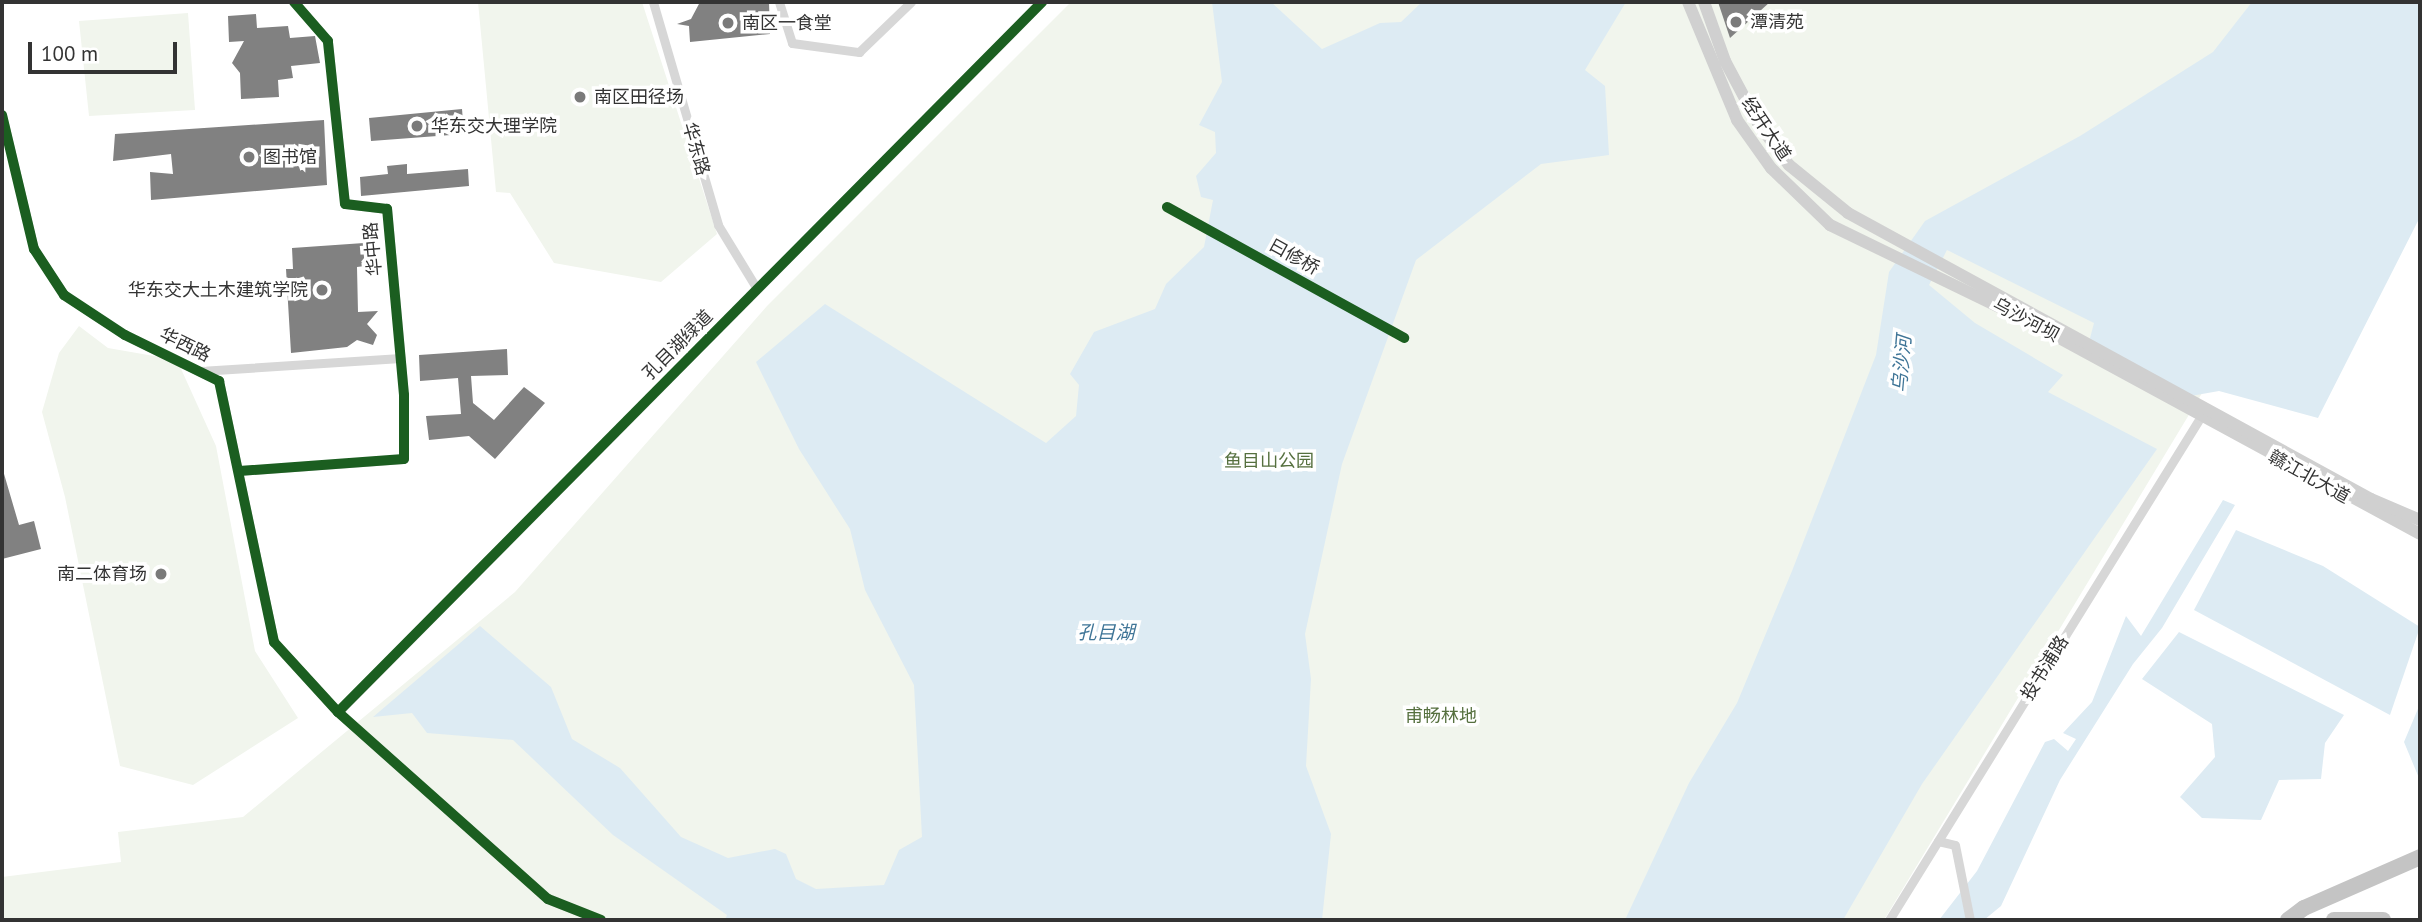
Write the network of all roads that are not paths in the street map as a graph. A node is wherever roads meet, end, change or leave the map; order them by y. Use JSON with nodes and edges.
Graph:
{"nodes":[{"id":1,"x":294,"y":2,"type":"edge"},
{"id":2,"x":653,"y":2,"type":"edge"},
{"id":3,"x":779,"y":2,"type":"edge"},
{"id":4,"x":911,"y":2,"type":"edge"},
{"id":5,"x":1042,"y":2,"type":"edge"},
{"id":6,"x":1688,"y":2,"type":"edge"},
{"id":7,"x":1704,"y":2,"type":"edge"},
{"id":8,"x":2,"y":121,"type":"edge"},
{"id":9,"x":1846,"y":234,"type":"joint"},
{"id":10,"x":1908,"y":242,"type":"joint"},
{"id":11,"x":757,"y":289,"type":"junction"},
{"id":12,"x":401,"y":358,"type":"junction"},
{"id":13,"x":199,"y":371,"type":"junction"},
{"id":14,"x":2204,"y":411,"type":"junction"},
{"id":15,"x":2227,"y":418,"type":"joint"},
{"id":16,"x":239,"y":471,"type":"junction"},
{"id":17,"x":2420,"y":520,"type":"edge"},
{"id":18,"x":2420,"y":534,"type":"edge"},
{"id":19,"x":338,"y":712,"type":"junction"},
{"id":20,"x":1938,"y":841,"type":"junction"},
{"id":21,"x":2420,"y":857,"type":"edge"},
{"id":22,"x":601,"y":920,"type":"edge"},
{"id":23,"x":1889,"y":920,"type":"edge"},
{"id":24,"x":1970,"y":920,"type":"edge"},
{"id":25,"x":2288,"y":920,"type":"edge"},
{"id":26,"x":2334,"y":920,"type":"edge"},
{"id":27,"x":2383,"y":920,"type":"edge"}],
"edges":[{"from":1,"to":12,"type":"street","name":"华中路"},
{"from":2,"to":11,"type":"street","name":"华东路"},
{"from":3,"to":4,"type":"street"},
{"from":5,"to":11,"type":"street","name":"孔目湖绿道"},
{"from":6,"to":9,"type":"main road","name":"经开大道"},
{"from":7,"to":10,"type":"main road","name":"经开大道"},
{"from":8,"to":13,"type":"street","name":"华西路"},
{"from":9,"to":14,"type":"main road","name":"乌沙河坝"},
{"from":10,"to":14,"type":"main road","name":"乌沙河坝"},
{"from":11,"to":19,"type":"street","name":"孔目湖绿道"},
{"from":12,"to":13,"type":"street"},
{"from":12,"to":16,"type":"street","name":"华中路"},
{"from":13,"to":16,"type":"street","name":"华西路"},
{"from":14,"to":15,"type":"main road","name":"乌沙河坝"},
{"from":14,"to":18,"type":"main road","name":"赣江北大道"},
{"from":14,"to":20,"type":"street","name":"投书浦路"},
{"from":15,"to":17,"type":"main road","name":"赣江北大道"},
{"from":16,"to":19,"type":"street","name":"华西路"},
{"from":19,"to":22,"type":"street","name":"华西路"},
{"from":20,"to":23,"type":"street","name":"投书浦路"},
{"from":20,"to":24,"type":"street"},
{"from":21,"to":25,"type":"highway"},
{"from":26,"to":27,"type":"highway"}]}
